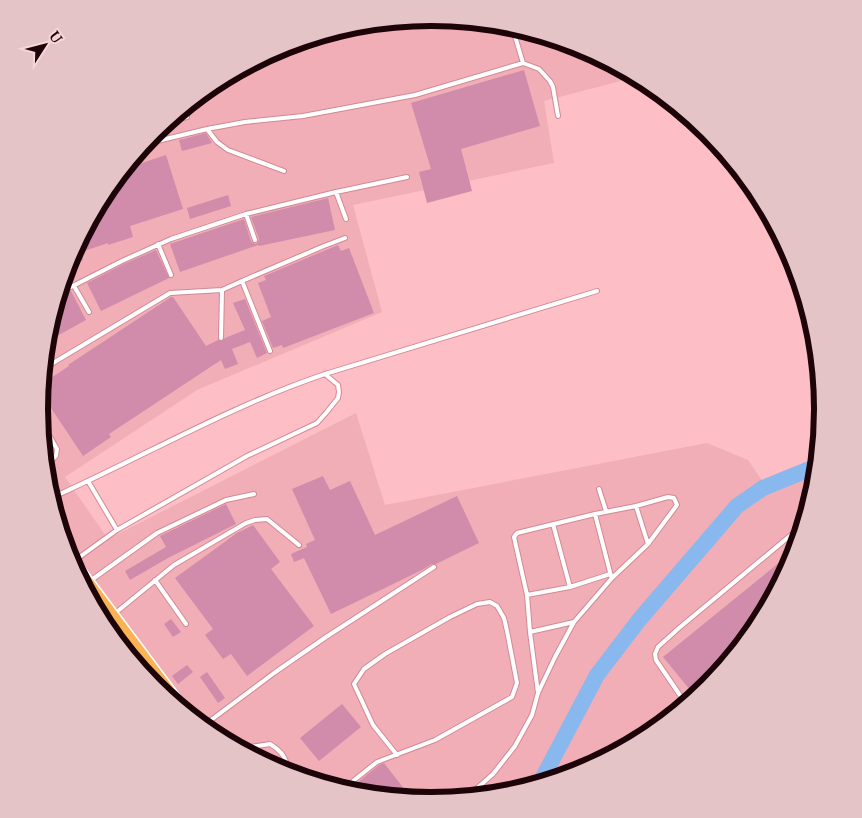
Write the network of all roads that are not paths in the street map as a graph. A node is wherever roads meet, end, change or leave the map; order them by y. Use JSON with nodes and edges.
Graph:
{"nodes":[{"id":1,"x":515,"y":36,"type":"edge"},
{"id":2,"x":523,"y":63,"type":"junction"},
{"id":3,"x":558,"y":116,"type":"dead end"},
{"id":4,"x":187,"y":117,"type":"dead end"},
{"id":5,"x":182,"y":118,"type":"edge"},
{"id":6,"x":207,"y":129,"type":"junction"},
{"id":7,"x":157,"y":141,"type":"edge"},
{"id":8,"x":284,"y":171,"type":"dead end"},
{"id":9,"x":408,"y":177,"type":"dead end"},
{"id":10,"x":336,"y":192,"type":"junction"},
{"id":11,"x":246,"y":214,"type":"junction"},
{"id":12,"x":346,"y":219,"type":"dead end"},
{"id":13,"x":345,"y":238,"type":"dead end"},
{"id":14,"x":254,"y":240,"type":"dead end"},
{"id":15,"x":158,"y":244,"type":"junction"},
{"id":16,"x":171,"y":276,"type":"dead end"},
{"id":17,"x":242,"y":280,"type":"junction"},
{"id":18,"x":74,"y":286,"type":"junction"},
{"id":19,"x":68,"y":289,"type":"edge"},
{"id":20,"x":222,"y":290,"type":"junction"},
{"id":21,"x":597,"y":291,"type":"dead end"},
{"id":22,"x":89,"y":312,"type":"dead end"},
{"id":23,"x":221,"y":338,"type":"dead end"},
{"id":24,"x":270,"y":351,"type":"dead end"},
{"id":25,"x":51,"y":365,"type":"edge"},
{"id":26,"x":325,"y":374,"type":"junction"},
{"id":27,"x":49,"y":435,"type":"edge"},
{"id":28,"x":52,"y":460,"type":"edge"},
{"id":29,"x":88,"y":482,"type":"junction"},
{"id":30,"x":599,"y":489,"type":"dead end"},
{"id":31,"x":254,"y":494,"type":"dead end"},
{"id":32,"x":58,"y":495,"type":"edge"},
{"id":33,"x":636,"y":506,"type":"junction"},
{"id":34,"x":606,"y":511,"type":"junction"},
{"id":35,"x":595,"y":514,"type":"junction"},
{"id":36,"x":553,"y":524,"type":"junction"},
{"id":37,"x":117,"y":530,"type":"junction"},
{"id":38,"x":792,"y":534,"type":"edge"},
{"id":39,"x":648,"y":544,"type":"junction"},
{"id":40,"x":299,"y":545,"type":"dead end"},
{"id":41,"x":78,"y":557,"type":"edge"},
{"id":42,"x":434,"y":567,"type":"dead end"},
{"id":43,"x":611,"y":576,"type":"junction"},
{"id":44,"x":155,"y":580,"type":"junction"},
{"id":45,"x":89,"y":581,"type":"edge"},
{"id":46,"x":570,"y":587,"type":"junction"},
{"id":47,"x":527,"y":595,"type":"junction"},
{"id":48,"x":104,"y":607,"type":"edge"},
{"id":49,"x":111,"y":616,"type":"junction"},
{"id":50,"x":574,"y":622,"type":"junction"},
{"id":51,"x":186,"y":624,"type":"dead end"},
{"id":52,"x":530,"y":632,"type":"junction"},
{"id":53,"x":151,"y":670,"type":"edge"},
{"id":54,"x":538,"y":693,"type":"junction"},
{"id":55,"x":682,"y":698,"type":"edge"},
{"id":56,"x":210,"y":721,"type":"edge"},
{"id":57,"x":252,"y":747,"type":"edge"},
{"id":58,"x":397,"y":755,"type":"junction"},
{"id":59,"x":287,"y":764,"type":"edge"},
{"id":60,"x":351,"y":783,"type":"edge"},
{"id":61,"x":476,"y":789,"type":"edge"}],
"edges":[{"from":1,"to":2,"type":"lane"},
{"from":2,"to":3,"type":"lane"},
{"from":2,"to":6,"type":"lane"},
{"from":4,"to":5,"type":"lane"},
{"from":6,"to":7,"type":"lane"},
{"from":6,"to":8,"type":"lane"},
{"from":9,"to":10,"type":"lane"},
{"from":10,"to":11,"type":"lane"},
{"from":10,"to":12,"type":"lane"},
{"from":11,"to":14,"type":"lane"},
{"from":11,"to":15,"type":"lane"},
{"from":13,"to":17,"type":"lane"},
{"from":15,"to":16,"type":"lane"},
{"from":15,"to":18,"type":"lane"},
{"from":17,"to":20,"type":"lane"},
{"from":17,"to":24,"type":"lane"},
{"from":18,"to":19,"type":"lane"},
{"from":18,"to":22,"type":"lane"},
{"from":20,"to":23,"type":"lane"},
{"from":20,"to":25,"type":"lane"},
{"from":21,"to":26,"type":"lane"},
{"from":26,"to":29,"type":"lane"},
{"from":26,"to":37,"type":"lane"},
{"from":27,"to":28,"type":"lane"},
{"from":29,"to":32,"type":"lane"},
{"from":29,"to":37,"type":"lane"},
{"from":30,"to":34,"type":"lane"},
{"from":31,"to":45,"type":"lane"},
{"from":33,"to":34,"type":"lane"},
{"from":33,"to":39,"type":"lane"},
{"from":33,"to":39,"type":"lane"},
{"from":34,"to":35,"type":"lane"},
{"from":35,"to":36,"type":"lane"},
{"from":35,"to":43,"type":"lane"},
{"from":36,"to":46,"type":"lane"},
{"from":36,"to":47,"type":"lane"},
{"from":37,"to":41,"type":"lane"},
{"from":38,"to":55,"type":"lane"},
{"from":39,"to":43,"type":"lane"},
{"from":40,"to":44,"type":"lane"},
{"from":42,"to":56,"type":"lane"},
{"from":43,"to":46,"type":"lane"},
{"from":43,"to":50,"type":"lane"},
{"from":44,"to":49,"type":"lane"},
{"from":44,"to":51,"type":"lane"},
{"from":46,"to":47,"type":"lane"},
{"from":47,"to":52,"type":"lane"},
{"from":48,"to":49,"type":"highway"},
{"from":49,"to":53,"type":"highway"},
{"from":50,"to":52,"type":"lane"},
{"from":50,"to":54,"type":"lane"},
{"from":52,"to":54,"type":"lane"},
{"from":54,"to":61,"type":"lane"},
{"from":57,"to":59,"type":"lane"},
{"from":58,"to":58,"type":"lane"},
{"from":58,"to":60,"type":"lane"}]}
